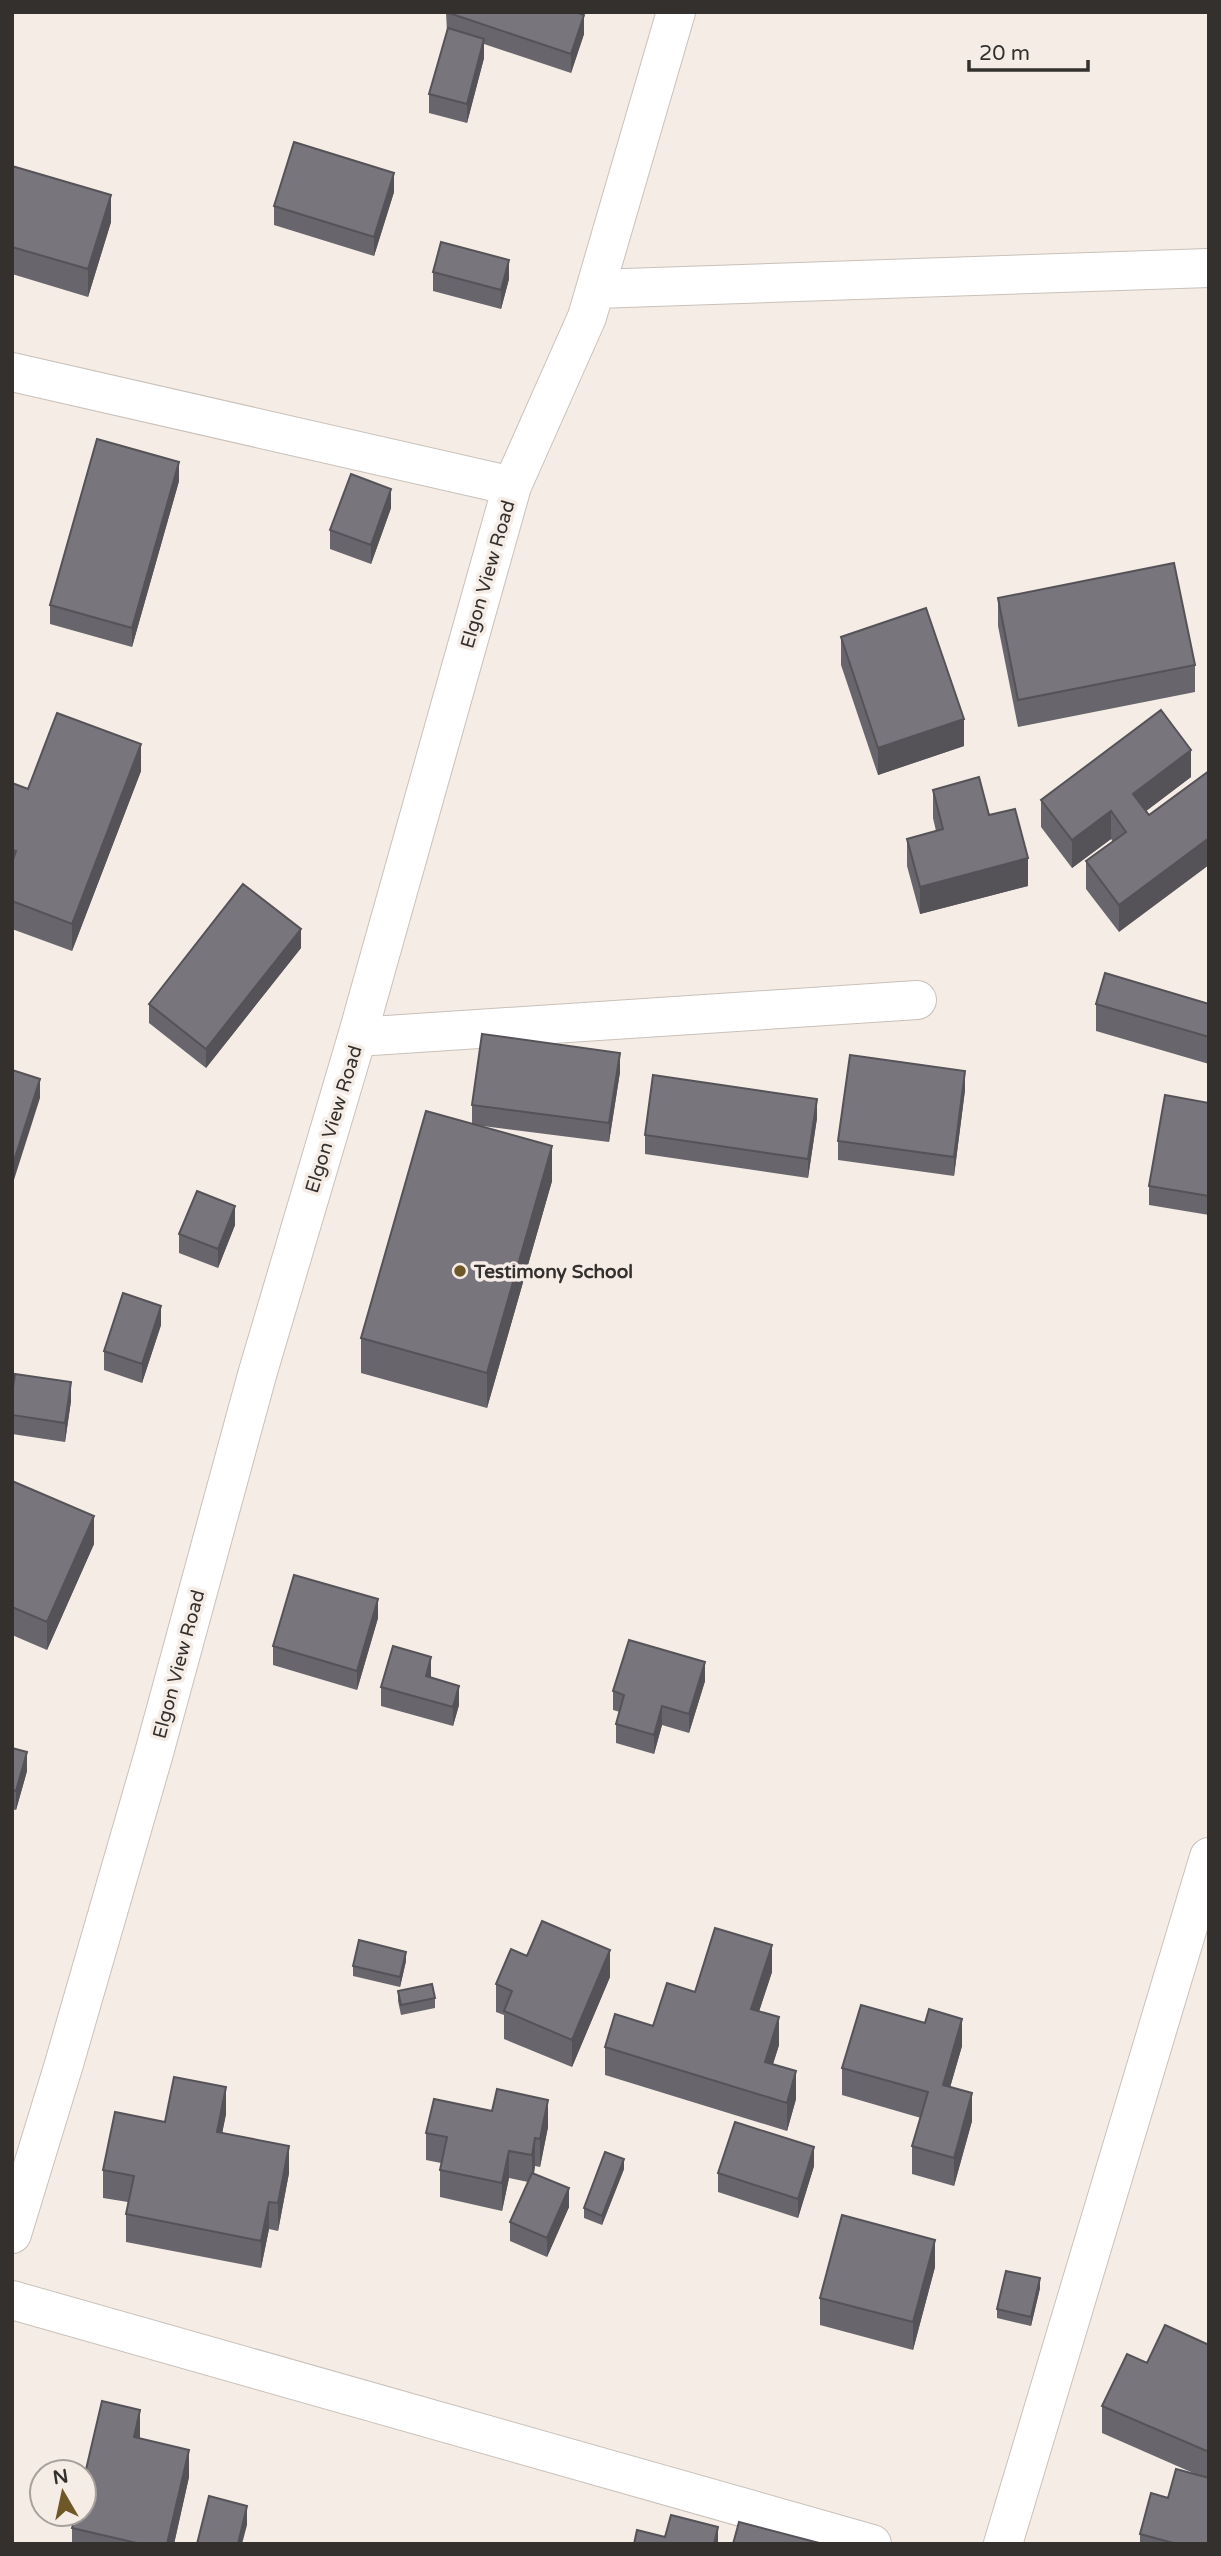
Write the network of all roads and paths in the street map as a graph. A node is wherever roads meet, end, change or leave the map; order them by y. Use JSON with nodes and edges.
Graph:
{"nodes":[{"id":1,"x":676,"y":12,"type":"edge"},
{"id":2,"x":1209,"y":268,"type":"edge"},
{"id":3,"x":596,"y":289,"type":"junction"},
{"id":4,"x":12,"y":372,"type":"edge"},
{"id":5,"x":512,"y":486,"type":"junction"},
{"id":6,"x":916,"y":1000,"type":"dead end"},
{"id":7,"x":357,"y":1037,"type":"junction"},
{"id":8,"x":1209,"y":1857,"type":"edge"},
{"id":9,"x":12,"y":2234,"type":"edge"},
{"id":10,"x":12,"y":2300,"type":"edge"},
{"id":11,"x":872,"y":2544,"type":"edge"},
{"id":12,"x":1003,"y":2544,"type":"edge"}],
"edges":[{"from":1,"to":3,"type":"street","name":"Elgon View Road"},
{"from":2,"to":3,"type":"street"},
{"from":3,"to":5,"type":"street","name":"Elgon View Road"},
{"from":4,"to":5,"type":"street"},
{"from":5,"to":7,"type":"street","name":"Elgon View Road"},
{"from":6,"to":7,"type":"street"},
{"from":7,"to":9,"type":"street","name":"Elgon View Road"},
{"from":8,"to":12,"type":"street"},
{"from":10,"to":11,"type":"street"}]}
